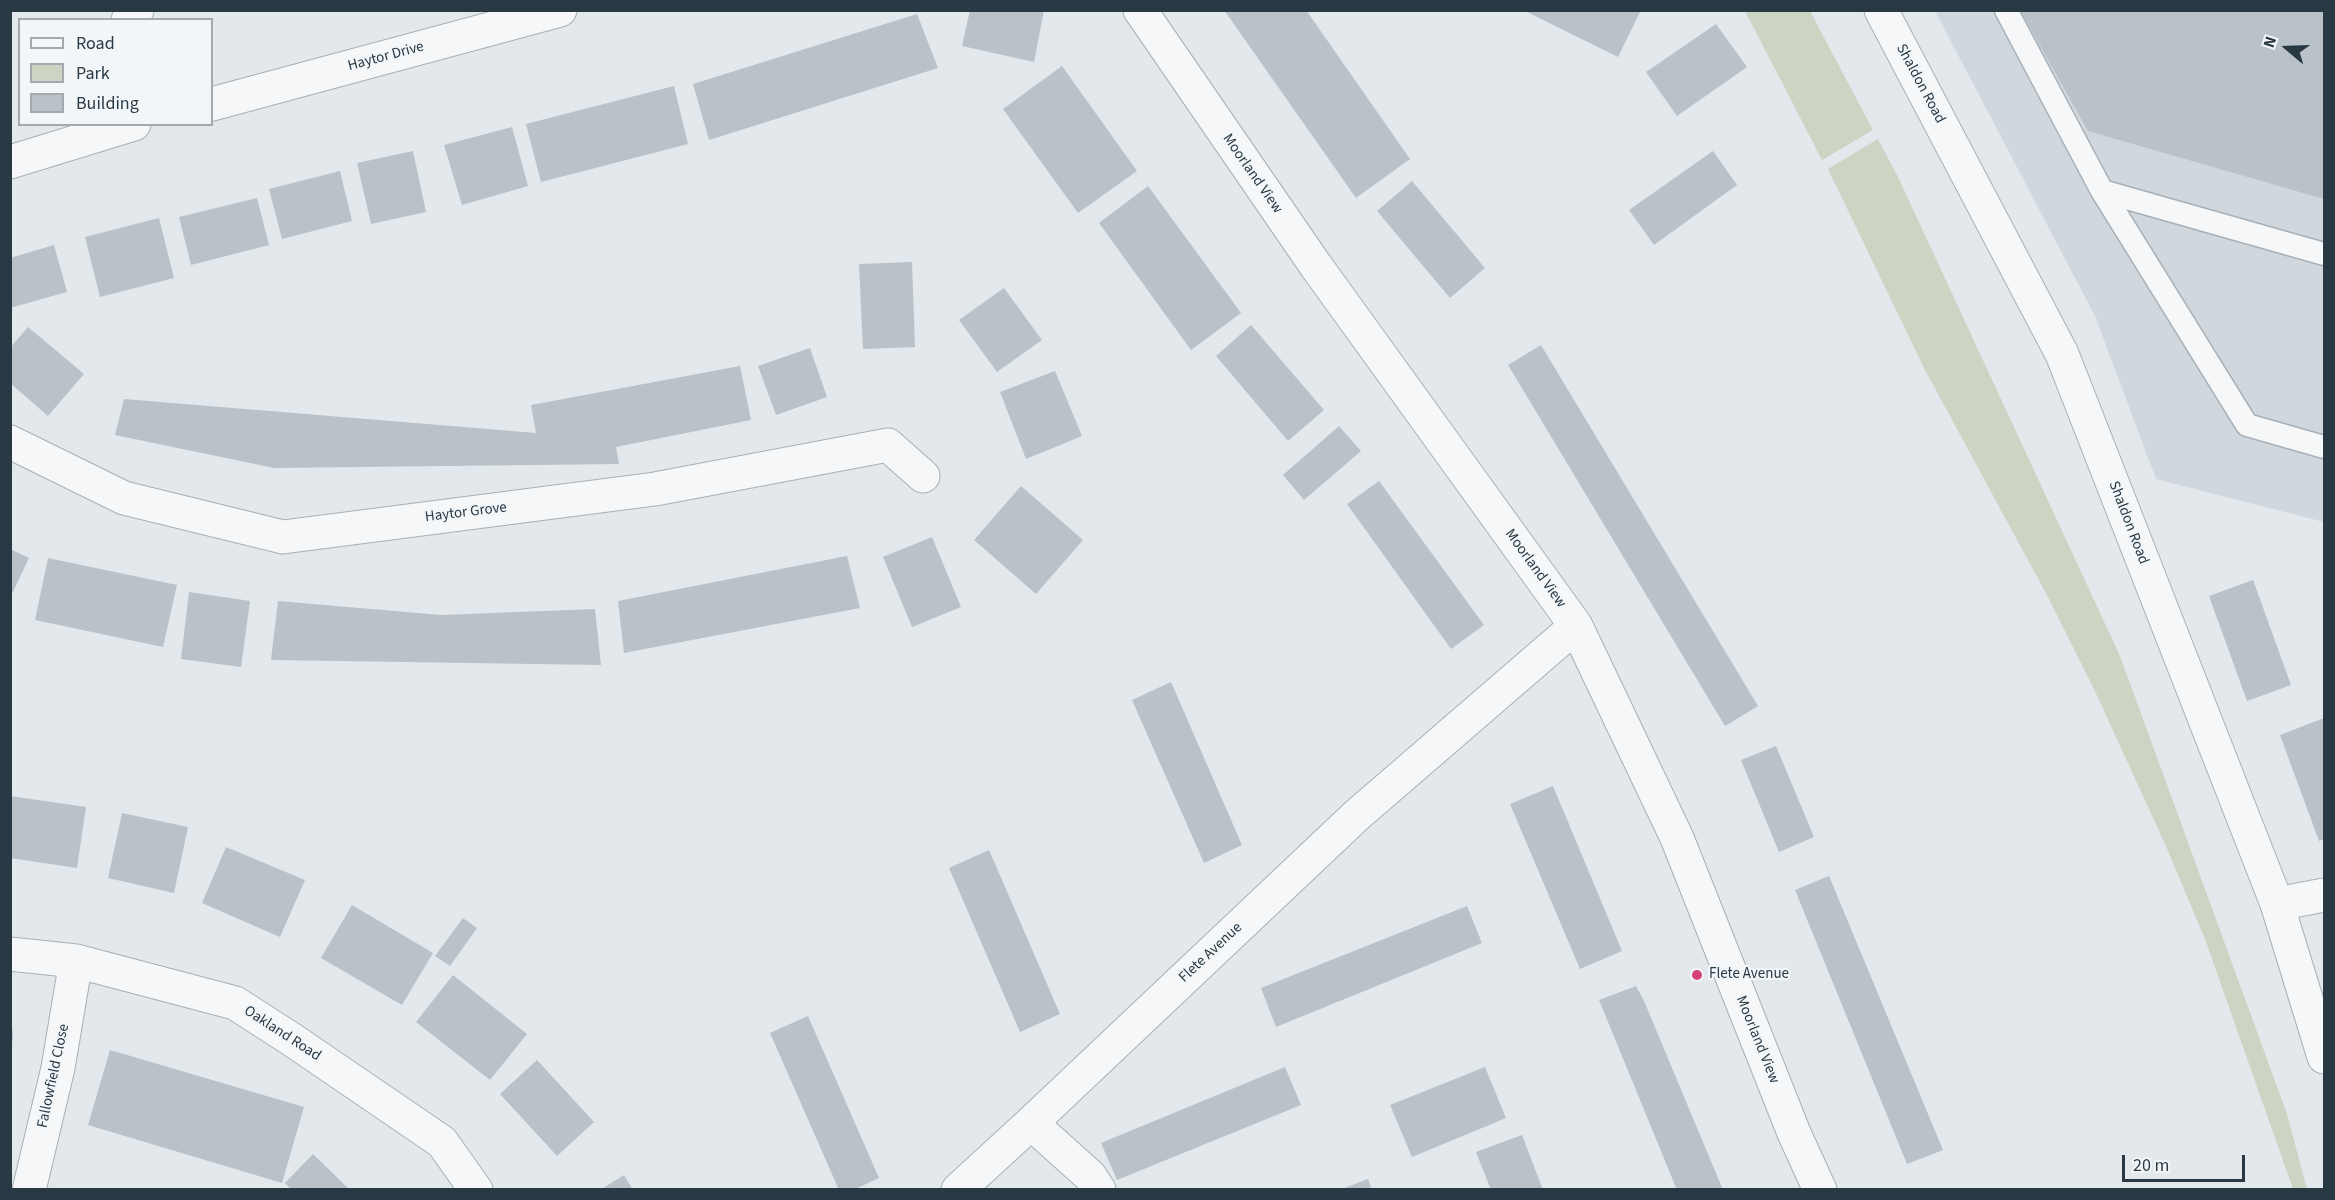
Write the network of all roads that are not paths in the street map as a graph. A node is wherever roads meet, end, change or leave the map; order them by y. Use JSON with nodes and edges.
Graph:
{"nodes":[{"id":1,"x":560,"y":10,"type":"edge"},
{"id":2,"x":1140,"y":10,"type":"edge"},
{"id":3,"x":1881,"y":10,"type":"edge"},
{"id":4,"x":2006,"y":10,"type":"edge"},
{"id":5,"x":476,"y":20,"type":"edge"},
{"id":6,"x":213,"y":104,"type":"edge"},
{"id":7,"x":121,"y":126,"type":"edge"},
{"id":8,"x":100,"y":129,"type":"edge"},
{"id":9,"x":10,"y":162,"type":"edge"},
{"id":10,"x":2102,"y":191,"type":"junction"},
{"id":11,"x":2325,"y":254,"type":"edge"},
{"id":12,"x":10,"y":442,"type":"edge"},
{"id":13,"x":2325,"y":447,"type":"edge"},
{"id":14,"x":923,"y":476,"type":"dead end"},
{"id":15,"x":1576,"y":626,"type":"junction"},
{"id":16,"x":2325,"y":895,"type":"edge"},
{"id":17,"x":2277,"y":904,"type":"junction"},
{"id":18,"x":10,"y":954,"type":"edge"},
{"id":19,"x":76,"y":961,"type":"junction"},
{"id":20,"x":2325,"y":1057,"type":"edge"},
{"id":21,"x":1031,"y":1123,"type":"junction"},
{"id":22,"x":29,"y":1190,"type":"edge"},
{"id":23,"x":476,"y":1190,"type":"edge"},
{"id":24,"x":957,"y":1190,"type":"edge"},
{"id":25,"x":1099,"y":1190,"type":"edge"},
{"id":26,"x":1820,"y":1190,"type":"edge"}],
"edges":[{"from":1,"to":5,"type":"street","name":"Haytor Drive"},
{"from":2,"to":15,"type":"street","name":"Moorland View"},
{"from":3,"to":17,"type":"street","name":"Shaldon Road"},
{"from":4,"to":10,"type":"lane"},
{"from":5,"to":6,"type":"street","name":"Haytor Drive"},
{"from":7,"to":8,"type":"street"},
{"from":8,"to":9,"type":"street"},
{"from":10,"to":11,"type":"lane"},
{"from":10,"to":13,"type":"lane"},
{"from":12,"to":14,"type":"street","name":"Haytor Grove"},
{"from":15,"to":21,"type":"street","name":"Flete Avenue"},
{"from":15,"to":26,"type":"street","name":"Moorland View"},
{"from":16,"to":17,"type":"street"},
{"from":17,"to":20,"type":"street","name":"Shaldon Road"},
{"from":18,"to":19,"type":"street","name":"Oakland Road"},
{"from":19,"to":22,"type":"street","name":"Fallowfield Close"},
{"from":19,"to":23,"type":"street","name":"Oakland Road"},
{"from":21,"to":24,"type":"street","name":"Flete Avenue"},
{"from":21,"to":25,"type":"street"}]}
